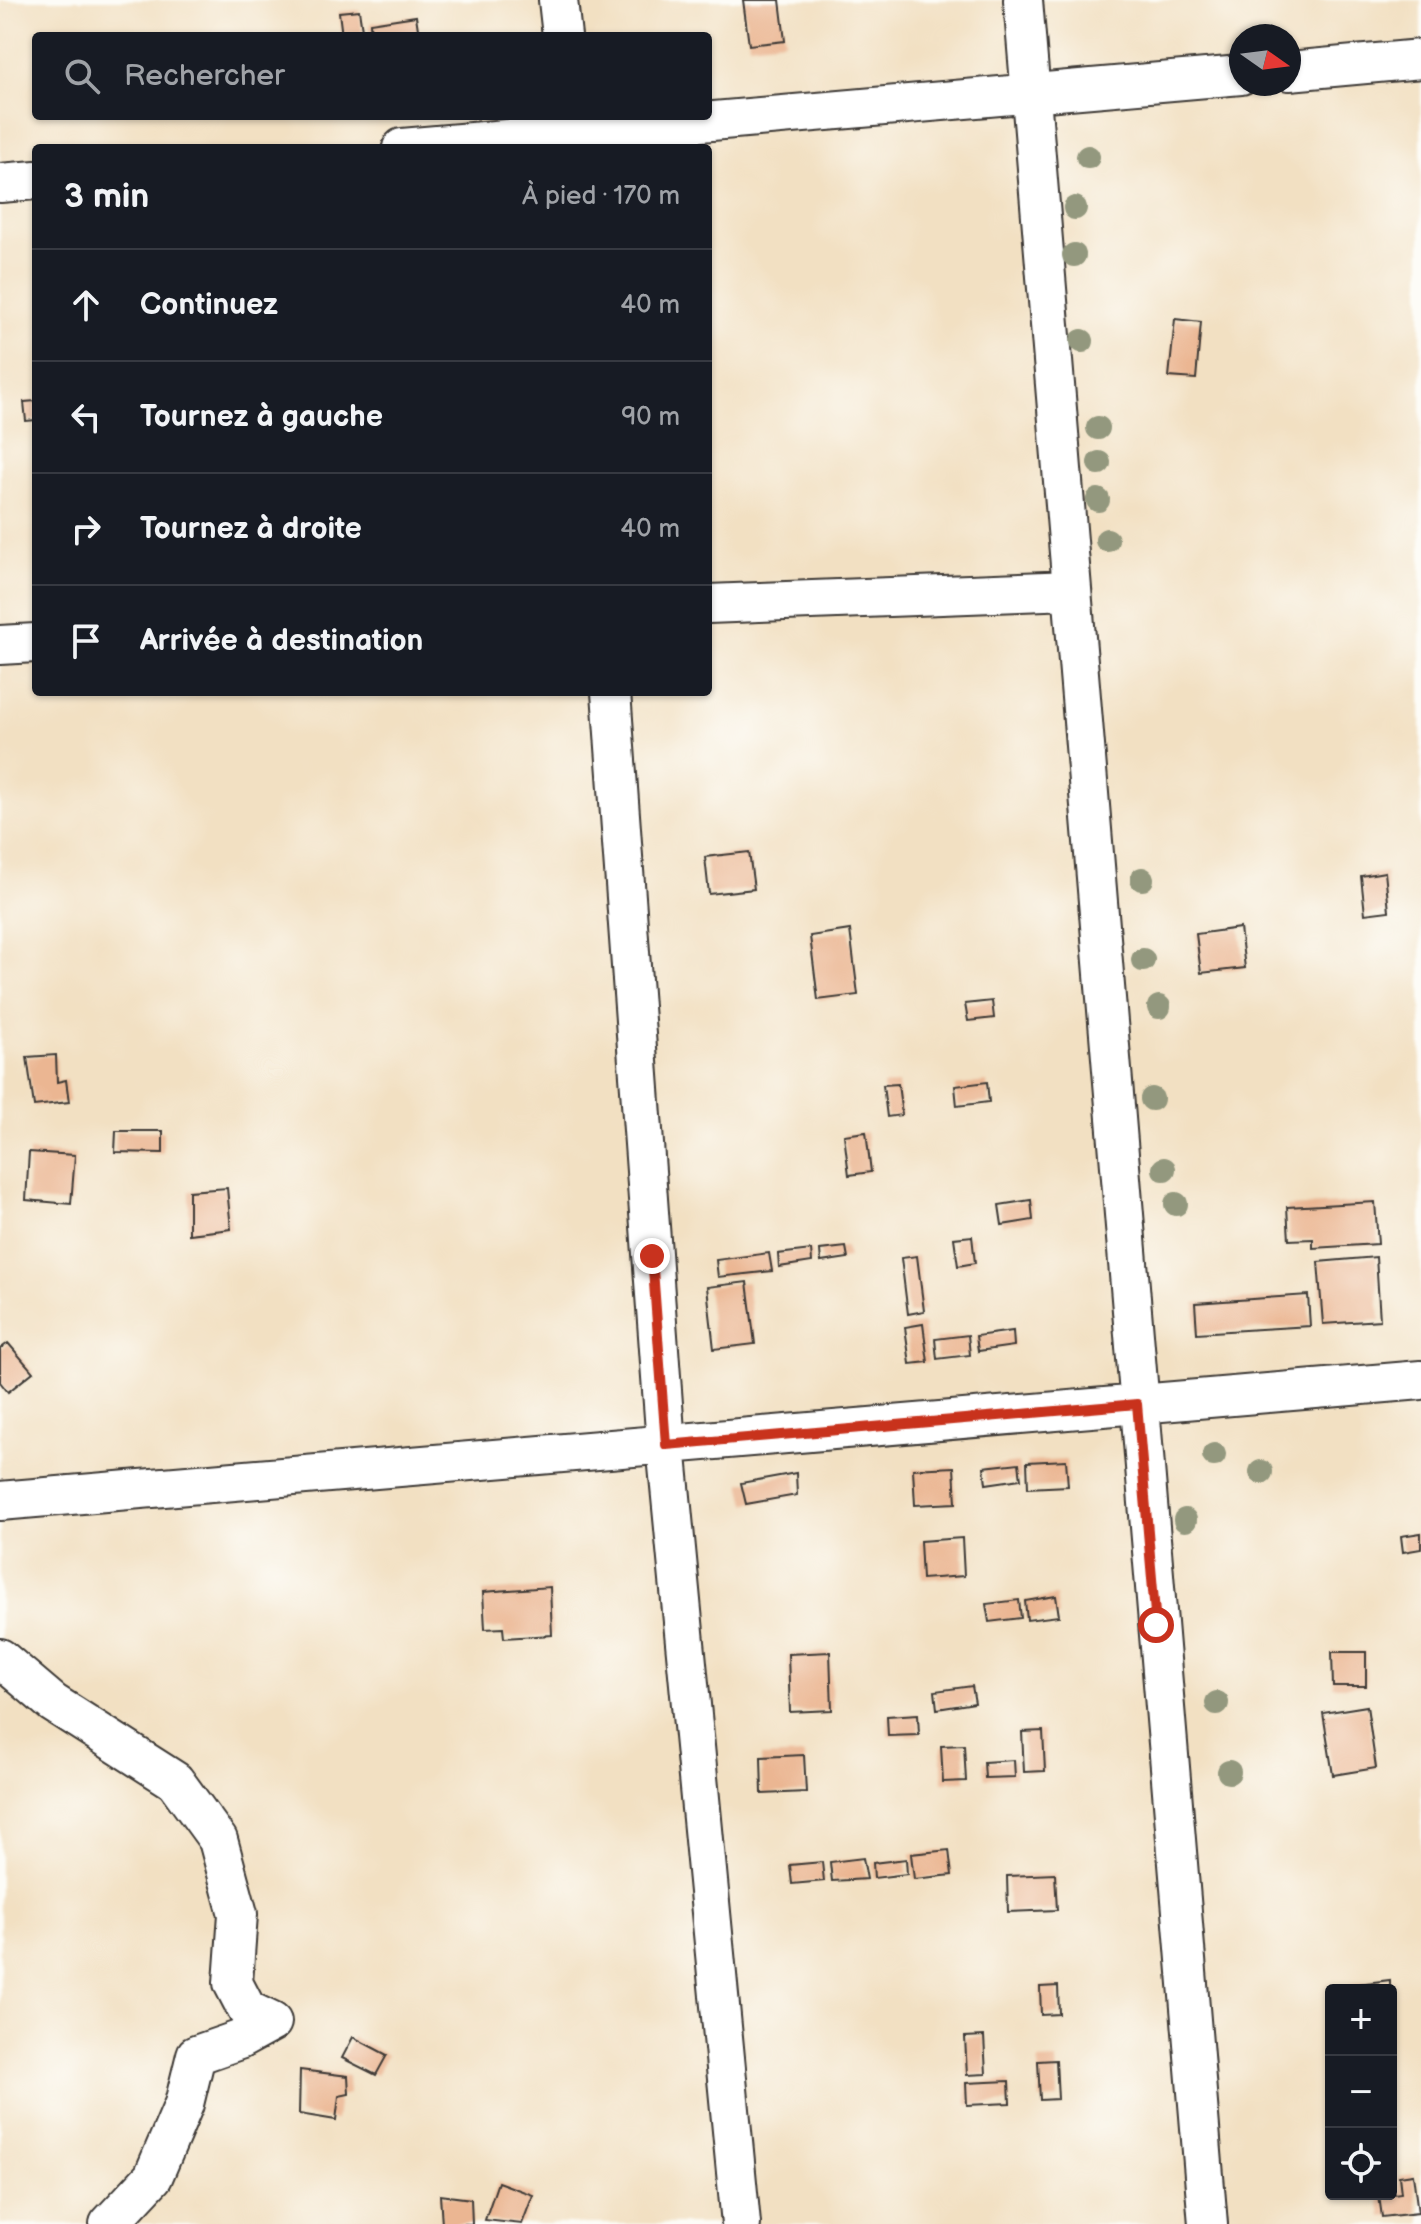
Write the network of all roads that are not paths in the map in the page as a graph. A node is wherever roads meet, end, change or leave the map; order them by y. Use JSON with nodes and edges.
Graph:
{"nodes":[{"id":1,"x":558,"y":0,"type":"edge"},
{"id":2,"x":1023,"y":0,"type":"edge"},
{"id":3,"x":562,"y":32,"type":"edge"},
{"id":4,"x":1421,"y":59,"type":"edge"},
{"id":5,"x":1301,"y":70,"type":"edge"},
{"id":6,"x":1229,"y":76,"type":"edge"},
{"id":7,"x":1030,"y":93,"type":"junction"},
{"id":8,"x":712,"y":120,"type":"edge"},
{"id":9,"x":712,"y":120,"type":"edge"},
{"id":10,"x":570,"y":132,"type":"edge"},
{"id":11,"x":444,"y":144,"type":"edge"},
{"id":12,"x":32,"y":180,"type":"edge"},
{"id":13,"x":0,"y":183,"type":"edge"},
{"id":14,"x":1071,"y":590,"type":"junction"},
{"id":15,"x":712,"y":604,"type":"edge"},
{"id":16,"x":32,"y":643,"type":"edge"},
{"id":17,"x":0,"y":645,"type":"edge"},
{"id":18,"x":611,"y":696,"type":"edge"},
{"id":19,"x":1421,"y":1380,"type":"edge"},
{"id":20,"x":1137,"y":1404,"type":"junction"},
{"id":21,"x":666,"y":1445,"type":"junction"},
{"id":22,"x":0,"y":1501,"type":"edge"},
{"id":23,"x":0,"y":1658,"type":"edge"},
{"id":24,"x":109,"y":2224,"type":"edge"},
{"id":25,"x":741,"y":2224,"type":"edge"},
{"id":26,"x":1208,"y":2224,"type":"edge"}],
"edges":[{"from":1,"to":3,"type":"street"},
{"from":2,"to":7,"type":"street"},
{"from":4,"to":5,"type":"street"},
{"from":6,"to":7,"type":"street"},
{"from":7,"to":9,"type":"street"},
{"from":7,"to":14,"type":"street"},
{"from":8,"to":10,"type":"street"},
{"from":10,"to":11,"type":"street"},
{"from":12,"to":13,"type":"street"},
{"from":14,"to":15,"type":"street"},
{"from":14,"to":20,"type":"street"},
{"from":16,"to":17,"type":"street"},
{"from":18,"to":21,"type":"street"},
{"from":19,"to":20,"type":"street"},
{"from":20,"to":21,"type":"street"},
{"from":20,"to":26,"type":"street"},
{"from":21,"to":22,"type":"street"},
{"from":21,"to":25,"type":"street"},
{"from":23,"to":24,"type":"street"}]}
